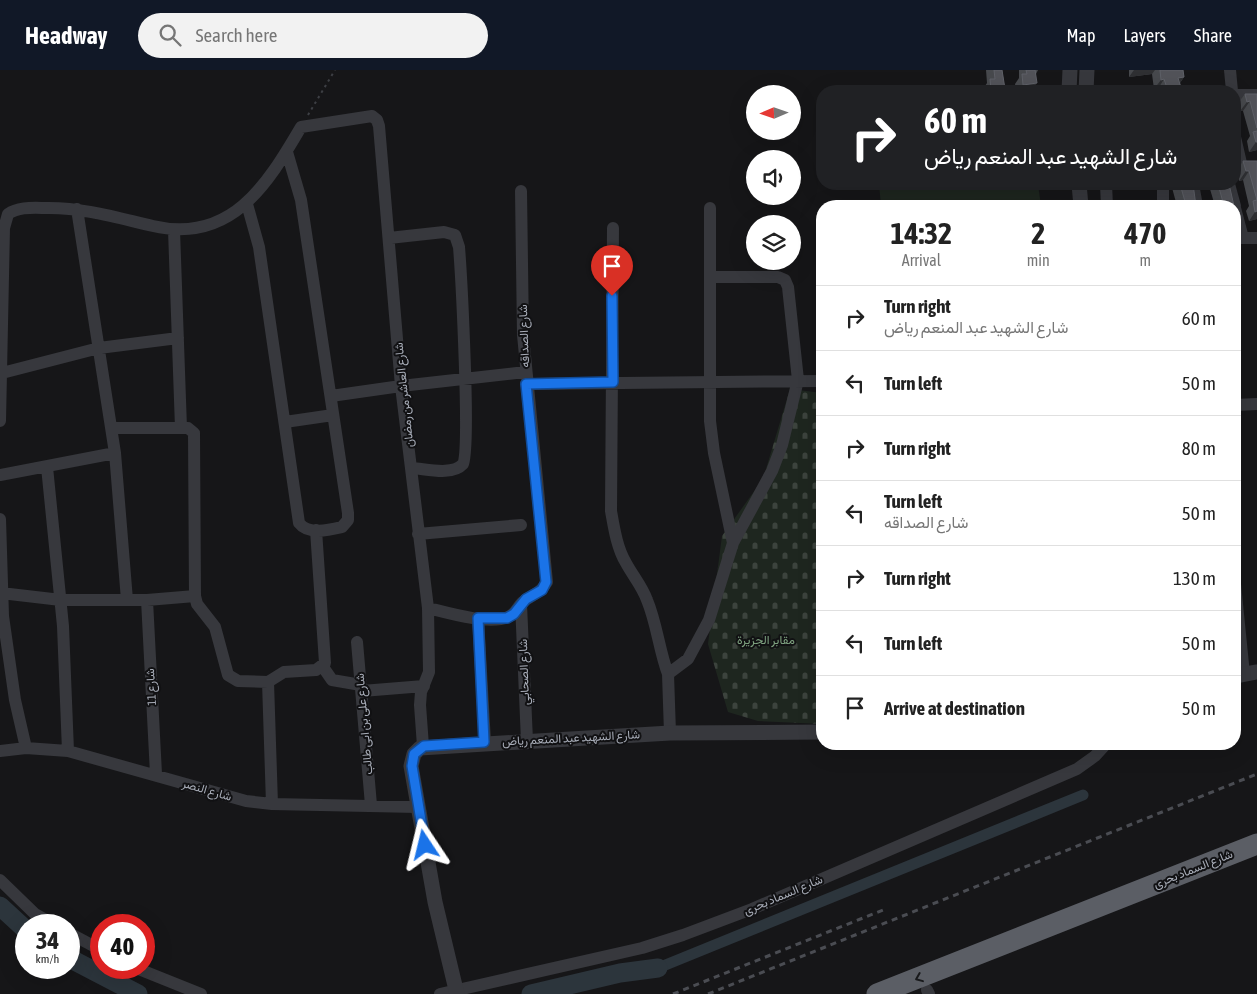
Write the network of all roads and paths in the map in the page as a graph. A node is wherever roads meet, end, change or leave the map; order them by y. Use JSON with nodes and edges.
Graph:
{"nodes":[{"id":1,"x":335,"y":70,"type":"edge"},
{"id":2,"x":1070,"y":70,"type":"edge"},
{"id":3,"x":1087,"y":70,"type":"edge"},
{"id":4,"x":1230,"y":70,"type":"edge"},
{"id":5,"x":1069,"y":85,"type":"edge"},
{"id":6,"x":1086,"y":85,"type":"edge"},
{"id":7,"x":1231,"y":85,"type":"edge"},
{"id":8,"x":1241,"y":95,"type":"edge"},
{"id":9,"x":1257,"y":95,"type":"edge"},
{"id":10,"x":301,"y":127,"type":"junction"},
{"id":11,"x":287,"y":152,"type":"junction"},
{"id":12,"x":1257,"y":162,"type":"edge"},
{"id":13,"x":1241,"y":163,"type":"edge"},
{"id":14,"x":521,"y":191,"type":"dead end"},
{"id":15,"x":247,"y":204,"type":"junction"},
{"id":16,"x":710,"y":208,"type":"dead end"},
{"id":17,"x":77,"y":210,"type":"junction"},
{"id":18,"x":613,"y":228,"type":"dead end"},
{"id":19,"x":174,"y":230,"type":"junction"},
{"id":20,"x":389,"y":238,"type":"junction"},
{"id":21,"x":1241,"y":238,"type":"edge"},
{"id":22,"x":1257,"y":238,"type":"edge"},
{"id":23,"x":711,"y":277,"type":"junction"},
{"id":24,"x":178,"y":338,"type":"junction"},
{"id":25,"x":99,"y":348,"type":"junction"},
{"id":26,"x":2,"y":373,"type":"junction"},
{"id":27,"x":526,"y":378,"type":"junction"},
{"id":28,"x":464,"y":379,"type":"junction"},
{"id":29,"x":798,"y":380,"type":"junction"},
{"id":30,"x":709,"y":381,"type":"junction"},
{"id":31,"x":816,"y":381,"type":"edge"},
{"id":32,"x":613,"y":382,"type":"junction"},
{"id":33,"x":401,"y":386,"type":"junction"},
{"id":34,"x":331,"y":396,"type":"junction"},
{"id":35,"x":1257,"y":404,"type":"edge"},
{"id":36,"x":1241,"y":405,"type":"edge"},
{"id":37,"x":333,"y":415,"type":"junction"},
{"id":38,"x":0,"y":421,"type":"edge"},
{"id":39,"x":285,"y":422,"type":"junction"},
{"id":40,"x":111,"y":428,"type":"junction"},
{"id":41,"x":181,"y":428,"type":"junction"},
{"id":42,"x":115,"y":453,"type":"junction"},
{"id":43,"x":47,"y":467,"type":"junction"},
{"id":44,"x":412,"y":468,"type":"junction"},
{"id":45,"x":0,"y":475,"type":"edge"},
{"id":46,"x":0,"y":520,"type":"edge"},
{"id":47,"x":520,"y":525,"type":"dead end"},
{"id":48,"x":316,"y":530,"type":"junction"},
{"id":49,"x":418,"y":534,"type":"junction"},
{"id":50,"x":733,"y":543,"type":"junction"},
{"id":51,"x":1,"y":593,"type":"edge"},
{"id":52,"x":194,"y":596,"type":"junction"},
{"id":53,"x":61,"y":600,"type":"junction"},
{"id":54,"x":127,"y":600,"type":"junction"},
{"id":55,"x":147,"y":600,"type":"junction"},
{"id":56,"x":521,"y":604,"type":"junction"},
{"id":57,"x":428,"y":608,"type":"junction"},
{"id":58,"x":478,"y":618,"type":"junction"},
{"id":59,"x":1241,"y":638,"type":"edge"},
{"id":60,"x":357,"y":642,"type":"dead end"},
{"id":61,"x":323,"y":667,"type":"junction"},
{"id":62,"x":668,"y":674,"type":"junction"},
{"id":63,"x":1245,"y":674,"type":"edge"},
{"id":64,"x":268,"y":682,"type":"junction"},
{"id":65,"x":424,"y":686,"type":"junction"},
{"id":66,"x":361,"y":688,"type":"junction"},
{"id":67,"x":816,"y":732,"type":"edge"},
{"id":68,"x":670,"y":733,"type":"junction"},
{"id":69,"x":527,"y":741,"type":"junction"},
{"id":70,"x":484,"y":742,"type":"junction"},
{"id":71,"x":424,"y":746,"type":"junction"},
{"id":72,"x":26,"y":748,"type":"junction"},
{"id":73,"x":1100,"y":750,"type":"edge"},
{"id":74,"x":0,"y":751,"type":"edge"},
{"id":75,"x":68,"y":751,"type":"junction"},
{"id":76,"x":156,"y":774,"type":"junction"},
{"id":77,"x":272,"y":804,"type":"junction"},
{"id":78,"x":371,"y":805,"type":"junction"},
{"id":79,"x":418,"y":807,"type":"junction"},
{"id":80,"x":1257,"y":844,"type":"edge"},
{"id":81,"x":1257,"y":857,"type":"edge"},
{"id":82,"x":0,"y":880,"type":"edge"},
{"id":83,"x":35,"y":914,"type":"edge"},
{"id":84,"x":155,"y":976,"type":"edge"},
{"id":85,"x":457,"y":992,"type":"edge"},
{"id":86,"x":924,"y":993,"type":"edge"},
{"id":87,"x":201,"y":994,"type":"edge"},
{"id":88,"x":440,"y":994,"type":"edge"},
{"id":89,"x":877,"y":994,"type":"edge"}],
"edges":[{"from":1,"to":10,"type":"path"},
{"from":2,"to":5,"type":"street"},
{"from":3,"to":6,"type":"street"},
{"from":4,"to":7,"type":"street"},
{"from":8,"to":9,"type":"street"},
{"from":10,"to":11,"type":"street"},
{"from":10,"to":20,"type":"street","name":"شارع العاشر من رمضان"},
{"from":11,"to":15,"type":"street"},
{"from":11,"to":34,"type":"street"},
{"from":12,"to":13,"type":"street"},
{"from":14,"to":27,"type":"street","name":"شارع الصداقه"},
{"from":15,"to":19,"type":"street"},
{"from":15,"to":39,"type":"street"},
{"from":16,"to":23,"type":"street"},
{"from":17,"to":19,"type":"street"},
{"from":17,"to":25,"type":"street"},
{"from":17,"to":26,"type":"street"},
{"from":18,"to":32,"type":"street"},
{"from":19,"to":24,"type":"street"},
{"from":20,"to":28,"type":"street"},
{"from":20,"to":33,"type":"street","name":"شارع العاشر من رمضان"},
{"from":21,"to":22,"type":"street"},
{"from":23,"to":29,"type":"street"},
{"from":23,"to":30,"type":"street"},
{"from":24,"to":25,"type":"street"},
{"from":24,"to":41,"type":"street"},
{"from":25,"to":26,"type":"street"},
{"from":25,"to":40,"type":"street"},
{"from":26,"to":38,"type":"street"},
{"from":27,"to":28,"type":"street"},
{"from":27,"to":32,"type":"street"},
{"from":27,"to":56,"type":"street","name":"شارع الصداقه"},
{"from":28,"to":33,"type":"street"},
{"from":28,"to":44,"type":"street"},
{"from":29,"to":30,"type":"street"},
{"from":29,"to":31,"type":"street"},
{"from":29,"to":50,"type":"street"},
{"from":30,"to":32,"type":"street"},
{"from":30,"to":50,"type":"street"},
{"from":32,"to":62,"type":"street"},
{"from":33,"to":34,"type":"street"},
{"from":33,"to":44,"type":"street","name":"شارع العاشر من رمضان"},
{"from":34,"to":37,"type":"street"},
{"from":35,"to":36,"type":"street"},
{"from":37,"to":39,"type":"street"},
{"from":37,"to":48,"type":"street"},
{"from":39,"to":48,"type":"street"},
{"from":40,"to":41,"type":"street"},
{"from":40,"to":42,"type":"street"},
{"from":41,"to":52,"type":"street"},
{"from":42,"to":43,"type":"street"},
{"from":42,"to":54,"type":"street"},
{"from":43,"to":45,"type":"street"},
{"from":43,"to":53,"type":"street"},
{"from":44,"to":49,"type":"street","name":"شارع العاشر من رمضان"},
{"from":46,"to":51,"type":"street"},
{"from":47,"to":49,"type":"street"},
{"from":48,"to":61,"type":"street"},
{"from":49,"to":57,"type":"street","name":"شارع العاشر من رمضان"},
{"from":50,"to":62,"type":"street"},
{"from":51,"to":53,"type":"street"},
{"from":51,"to":72,"type":"street"},
{"from":52,"to":55,"type":"street"},
{"from":52,"to":64,"type":"street"},
{"from":53,"to":54,"type":"street"},
{"from":53,"to":75,"type":"street"},
{"from":54,"to":55,"type":"street"},
{"from":55,"to":76,"type":"street","name":"شارع 11"},
{"from":56,"to":58,"type":"street"},
{"from":56,"to":69,"type":"street","name":"شارع الصحابي"},
{"from":57,"to":58,"type":"street"},
{"from":57,"to":65,"type":"street","name":"شارع العاشر من رمضان"},
{"from":58,"to":70,"type":"street"},
{"from":59,"to":63,"type":"street"},
{"from":60,"to":66,"type":"street","name":"شارع على بن ابى طالب"},
{"from":61,"to":64,"type":"street"},
{"from":61,"to":66,"type":"street"},
{"from":62,"to":68,"type":"street"},
{"from":64,"to":77,"type":"street"},
{"from":65,"to":66,"type":"street"},
{"from":65,"to":71,"type":"street","name":"شارع العاشر من رمضان"},
{"from":66,"to":78,"type":"street","name":"شارع على بن ابى طالب"},
{"from":67,"to":68,"type":"street","name":"شارع الشهيد عبد المنعم رياض"},
{"from":68,"to":69,"type":"street","name":"شارع الشهيد عبد المنعم رياض"},
{"from":69,"to":70,"type":"street","name":"شارع الشهيد عبد المنعم رياض"},
{"from":70,"to":71,"type":"street","name":"شارع الشهيد عبد المنعم رياض"},
{"from":71,"to":79,"type":"street"},
{"from":72,"to":74,"type":"street","name":"شارع النصر"},
{"from":72,"to":75,"type":"street","name":"شارع النصر"},
{"from":73,"to":85,"type":"street","name":"شارع السماد بحرى"},
{"from":75,"to":76,"type":"street","name":"شارع النصر"},
{"from":76,"to":77,"type":"street","name":"شارع النصر"},
{"from":77,"to":78,"type":"street","name":"شارع النصر"},
{"from":78,"to":79,"type":"street","name":"شارع النصر"},
{"from":79,"to":85,"type":"street"},
{"from":80,"to":89,"type":"highway","name":"شارع السماد بحرى","one_way":true},
{"from":81,"to":86,"type":"highway","name":"شارع السماد بحرى"},
{"from":82,"to":83,"type":"street"},
{"from":84,"to":87,"type":"street"},
{"from":85,"to":88,"type":"street","name":"شارع السماد بحرى"}]}
